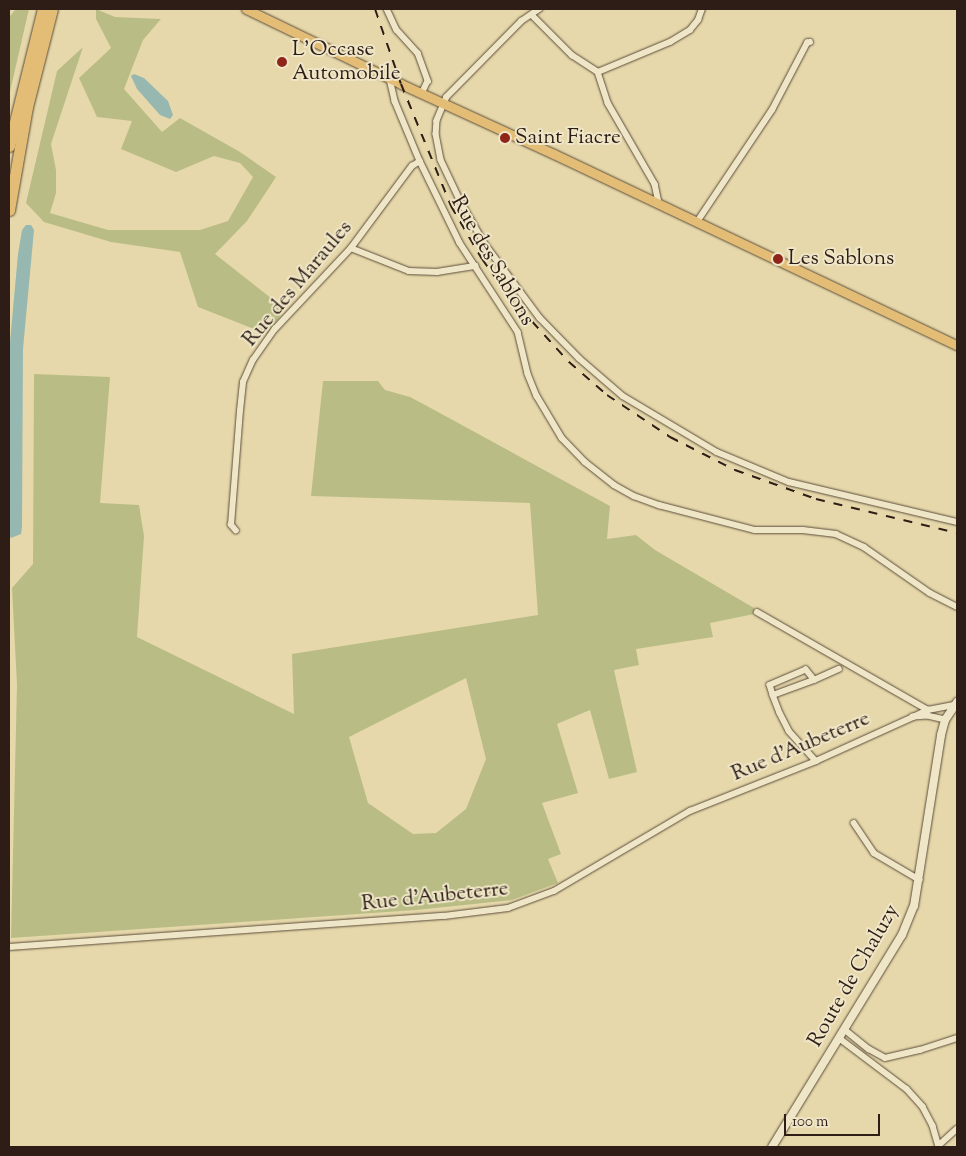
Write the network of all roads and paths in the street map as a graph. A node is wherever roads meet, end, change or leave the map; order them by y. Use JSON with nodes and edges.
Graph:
{"nodes":[{"id":1,"x":43,"y":9,"type":"edge"},
{"id":2,"x":52,"y":9,"type":"edge"},
{"id":3,"x":246,"y":9,"type":"edge"},
{"id":4,"x":387,"y":9,"type":"edge"},
{"id":5,"x":540,"y":9,"type":"edge"},
{"id":6,"x":702,"y":9,"type":"edge"},
{"id":7,"x":532,"y":15,"type":"junction"},
{"id":8,"x":810,"y":42,"type":"dead end"},
{"id":9,"x":598,"y":72,"type":"junction"},
{"id":10,"x":390,"y":79,"type":"junction"},
{"id":11,"x":422,"y":94,"type":"junction"},
{"id":12,"x":443,"y":103,"type":"junction"},
{"id":13,"x":9,"y":146,"type":"edge"},
{"id":14,"x":420,"y":161,"type":"junction"},
{"id":15,"x":660,"y":203,"type":"junction"},
{"id":16,"x":9,"y":210,"type":"edge"},
{"id":17,"x":697,"y":222,"type":"junction"},
{"id":18,"x":351,"y":248,"type":"junction"},
{"id":19,"x":476,"y":266,"type":"junction"},
{"id":20,"x":957,"y":345,"type":"edge"},
{"id":21,"x":957,"y":522,"type":"edge"},
{"id":22,"x":236,"y":531,"type":"dead end"},
{"id":23,"x":957,"y":607,"type":"edge"},
{"id":24,"x":757,"y":612,"type":"dead end"},
{"id":25,"x":838,"y":669,"type":"dead end"},
{"id":26,"x":814,"y":680,"type":"junction"},
{"id":27,"x":773,"y":695,"type":"junction"},
{"id":28,"x":955,"y":703,"type":"edge"},
{"id":29,"x":928,"y":710,"type":"junction"},
{"id":30,"x":913,"y":717,"type":"junction"},
{"id":31,"x":945,"y":720,"type":"junction"},
{"id":32,"x":816,"y":761,"type":"junction"},
{"id":33,"x":854,"y":823,"type":"dead end"},
{"id":34,"x":920,"y":880,"type":"junction"},
{"id":35,"x":9,"y":947,"type":"edge"},
{"id":36,"x":844,"y":1029,"type":"junction"},
{"id":37,"x":839,"y":1038,"type":"junction"},
{"id":38,"x":957,"y":1038,"type":"edge"},
{"id":39,"x":957,"y":1129,"type":"edge"},
{"id":40,"x":938,"y":1146,"type":"edge"},
{"id":41,"x":772,"y":1147,"type":"edge"}],
"edges":[{"from":1,"to":13,"type":"highway"},
{"from":2,"to":16,"type":"highway"},
{"from":3,"to":10,"type":"main road"},
{"from":4,"to":11,"type":"street"},
{"from":5,"to":7,"type":"street"},
{"from":6,"to":9,"type":"street"},
{"from":7,"to":9,"type":"street"},
{"from":7,"to":12,"type":"street"},
{"from":8,"to":17,"type":"street"},
{"from":9,"to":15,"type":"street"},
{"from":10,"to":11,"type":"main road"},
{"from":10,"to":14,"type":"street"},
{"from":11,"to":12,"type":"main road"},
{"from":12,"to":15,"type":"main road"},
{"from":12,"to":21,"type":"street"},
{"from":14,"to":18,"type":"street","name":"Rue des Maraules"},
{"from":14,"to":19,"type":"street","name":"Rue des Sablons"},
{"from":15,"to":17,"type":"main road"},
{"from":17,"to":20,"type":"main road"},
{"from":18,"to":19,"type":"street"},
{"from":18,"to":22,"type":"street","name":"Rue des Maraules"},
{"from":19,"to":23,"type":"street","name":"Rue des Sablons"},
{"from":24,"to":29,"type":"street"},
{"from":25,"to":26,"type":"street"},
{"from":26,"to":27,"type":"street"},
{"from":26,"to":27,"type":"street"},
{"from":27,"to":32,"type":"street"},
{"from":28,"to":29,"type":"street","name":"Rue d'Aubeterre"},
{"from":28,"to":31,"type":"street","name":"Route de Chaluzy"},
{"from":29,"to":30,"type":"street","name":"Rue d'Aubeterre"},
{"from":30,"to":31,"type":"street","name":"Rue d'Aubeterre"},
{"from":30,"to":32,"type":"street","name":"Rue d'Aubeterre"},
{"from":31,"to":34,"type":"street","name":"Route de Chaluzy"},
{"from":32,"to":35,"type":"street","name":"Rue d'Aubeterre"},
{"from":33,"to":34,"type":"street"},
{"from":34,"to":36,"type":"street","name":"Route de Chaluzy"},
{"from":36,"to":37,"type":"street","name":"Route de Chaluzy"},
{"from":36,"to":38,"type":"street"},
{"from":37,"to":40,"type":"street"},
{"from":37,"to":41,"type":"street","name":"Route de Chaluzy"},
{"from":39,"to":40,"type":"street"}]}
